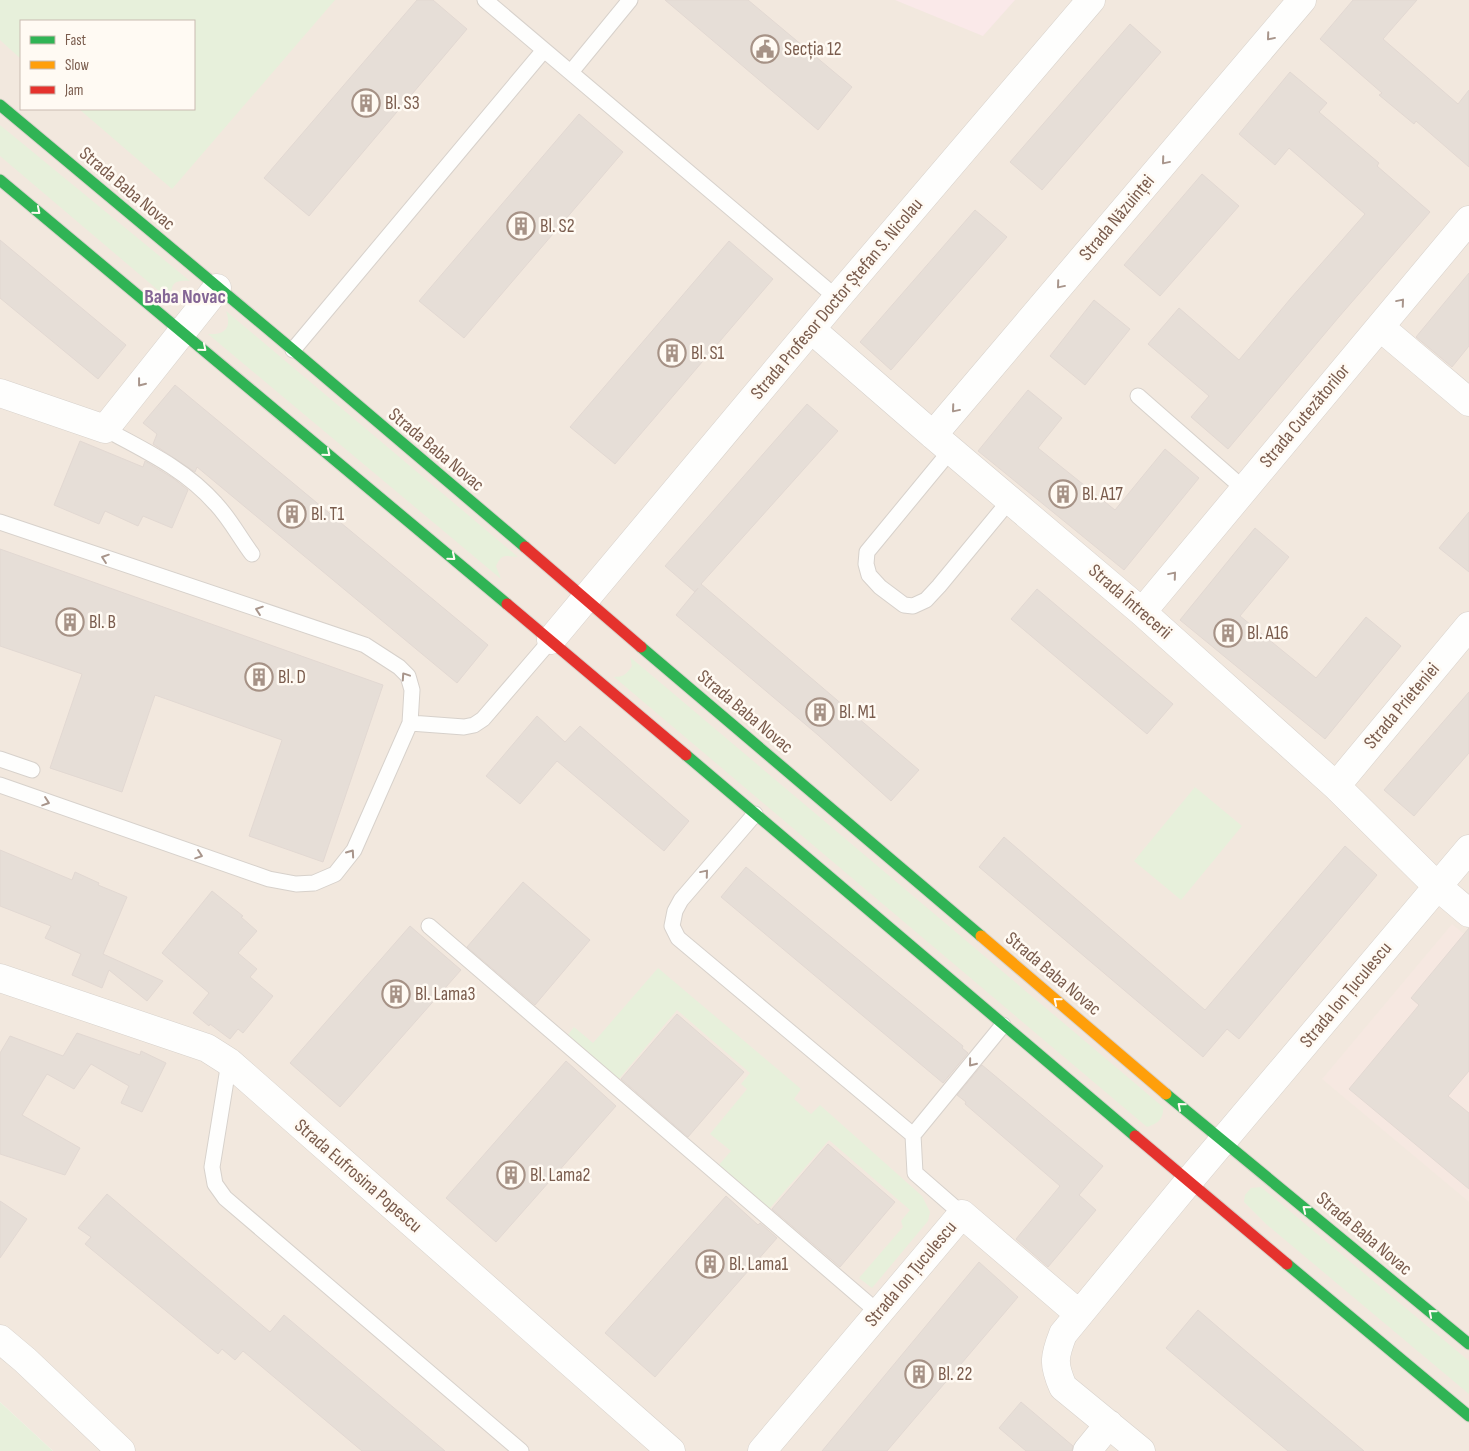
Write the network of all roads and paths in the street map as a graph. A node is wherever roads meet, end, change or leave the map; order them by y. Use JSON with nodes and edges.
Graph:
{"nodes":[{"id":1,"x":485,"y":0,"type":"edge"},
{"id":2,"x":630,"y":0,"type":"edge"},
{"id":3,"x":1091,"y":0,"type":"edge"},
{"id":4,"x":1302,"y":0,"type":"edge"},
{"id":5,"x":544,"y":50,"type":"junction"},
{"id":6,"x":571,"y":72,"type":"junction"},
{"id":7,"x":0,"y":105,"type":"edge"},
{"id":8,"x":0,"y":180,"type":"edge"},
{"id":9,"x":1469,"y":220,"type":"edge"},
{"id":10,"x":217,"y":288,"type":"junction"},
{"id":11,"x":837,"y":298,"type":"junction"},
{"id":12,"x":1380,"y":327,"type":"junction"},
{"id":13,"x":812,"y":330,"type":"junction"},
{"id":14,"x":182,"y":331,"type":"junction"},
{"id":15,"x":292,"y":350,"type":"junction"},
{"id":16,"x":0,"y":393,"type":"edge"},
{"id":17,"x":1138,"y":396,"type":"dead end"},
{"id":18,"x":1469,"y":402,"type":"edge"},
{"id":19,"x":105,"y":429,"type":"junction"},
{"id":20,"x":942,"y":442,"type":"junction"},
{"id":21,"x":1244,"y":489,"type":"junction"},
{"id":22,"x":1010,"y":500,"type":"junction"},
{"id":23,"x":0,"y":522,"type":"edge"},
{"id":24,"x":252,"y":554,"type":"dead end"},
{"id":25,"x":584,"y":599,"type":"junction"},
{"id":26,"x":1142,"y":612,"type":"junction"},
{"id":27,"x":1469,"y":626,"type":"edge"},
{"id":28,"x":551,"y":640,"type":"junction"},
{"id":29,"x":410,"y":722,"type":"junction"},
{"id":30,"x":0,"y":759,"type":"edge"},
{"id":31,"x":32,"y":770,"type":"dead end"},
{"id":32,"x":0,"y":786,"type":"edge"},
{"id":33,"x":1336,"y":786,"type":"junction"},
{"id":34,"x":755,"y":814,"type":"junction"},
{"id":35,"x":1469,"y":849,"type":"edge"},
{"id":36,"x":1437,"y":886,"type":"junction"},
{"id":37,"x":1469,"y":913,"type":"edge"},
{"id":38,"x":429,"y":926,"type":"dead end"},
{"id":39,"x":0,"y":978,"type":"edge"},
{"id":40,"x":1003,"y":1025,"type":"junction"},
{"id":41,"x":229,"y":1062,"type":"junction"},
{"id":42,"x":913,"y":1135,"type":"junction"},
{"id":43,"x":1223,"y":1141,"type":"junction"},
{"id":44,"x":1189,"y":1181,"type":"junction"},
{"id":45,"x":962,"y":1214,"type":"junction"},
{"id":46,"x":878,"y":1313,"type":"junction"},
{"id":47,"x":1078,"y":1314,"type":"junction"},
{"id":48,"x":0,"y":1339,"type":"edge"},
{"id":49,"x":1469,"y":1344,"type":"edge"},
{"id":50,"x":1469,"y":1416,"type":"edge"},
{"id":51,"x":1109,"y":1424,"type":"junction"},
{"id":52,"x":121,"y":1451,"type":"edge"},
{"id":53,"x":521,"y":1451,"type":"edge"},
{"id":54,"x":671,"y":1451,"type":"edge"},
{"id":55,"x":762,"y":1451,"type":"edge"},
{"id":56,"x":1087,"y":1451,"type":"edge"},
{"id":57,"x":1141,"y":1451,"type":"edge"}],
"edges":[{"from":1,"to":5,"type":"lane"},
{"from":2,"to":6,"type":"lane"},
{"from":3,"to":11,"type":"street","name":"Strada Profesor Doctor Ștefan S. Nicolau"},
{"from":4,"to":20,"type":"street","name":"Strada Năzuinței","one_way":true},
{"from":5,"to":6,"type":"lane"},
{"from":5,"to":15,"type":"lane"},
{"from":6,"to":11,"type":"lane"},
{"from":7,"to":10,"type":"main road","name":"Strada Baba Novac"},
{"from":8,"to":14,"type":"main road","one_way":true},
{"from":12,"to":9,"type":"street","name":"Strada Cutezătorilor","one_way":true},
{"from":10,"to":14,"type":"street"},
{"from":10,"to":15,"type":"main road","name":"Strada Baba Novac"},
{"from":11,"to":13,"type":"street","name":"Strada Profesor Doctor Ștefan S. Nicolau"},
{"from":12,"to":18,"type":"street"},
{"from":12,"to":21,"type":"street","name":"Strada Cutezătorilor"},
{"from":13,"to":20,"type":"street","name":"Strada Întrecerii"},
{"from":13,"to":25,"type":"street","name":"Strada Profesor Doctor Ștefan S. Nicolau"},
{"from":14,"to":19,"type":"street","one_way":true},
{"from":14,"to":28,"type":"main road","one_way":true},
{"from":15,"to":25,"type":"main road","name":"Strada Baba Novac"},
{"from":16,"to":19,"type":"street"},
{"from":17,"to":21,"type":"lane"},
{"from":19,"to":24,"type":"lane"},
{"from":20,"to":22,"type":"street","name":"Strada Întrecerii"},
{"from":20,"to":22,"type":"lane"},
{"from":26,"to":21,"type":"street","name":"Strada Cutezătorilor","one_way":true},
{"from":22,"to":26,"type":"street","name":"Strada Întrecerii"},
{"from":29,"to":23,"type":"lane","one_way":true},
{"from":25,"to":28,"type":"street","name":"Strada Profesor Doctor Ștefan S. Nicolau"},
{"from":43,"to":25,"type":"main road","name":"Strada Baba Novac","one_way":true},
{"from":26,"to":33,"type":"street","name":"Strada Întrecerii"},
{"from":27,"to":33,"type":"street","name":"Strada Prieteniei"},
{"from":28,"to":29,"type":"lane"},
{"from":28,"to":34,"type":"main road"},
{"from":32,"to":29,"type":"lane","one_way":true},
{"from":30,"to":31,"type":"lane"},
{"from":33,"to":36,"type":"street","name":"Strada Întrecerii"},
{"from":34,"to":40,"type":"main road"},
{"from":42,"to":34,"type":"lane","one_way":true},
{"from":35,"to":36,"type":"street","name":"Strada Ion Țuculescu"},
{"from":36,"to":37,"type":"street","name":"Strada Întrecerii"},
{"from":36,"to":43,"type":"street","name":"Strada Ion Țuculescu"},
{"from":38,"to":46,"type":"lane"},
{"from":39,"to":41,"type":"street","name":"Strada Eufrosina Popescu"},
{"from":40,"to":42,"type":"lane","one_way":true},
{"from":40,"to":44,"type":"main road"},
{"from":41,"to":53,"type":"lane"},
{"from":41,"to":54,"type":"street","name":"Strada Eufrosina Popescu"},
{"from":42,"to":45,"type":"lane"},
{"from":43,"to":44,"type":"street","name":"Strada Ion Țuculescu"},
{"from":49,"to":43,"type":"main road","name":"Strada Baba Novac","one_way":true},
{"from":44,"to":47,"type":"street"},
{"from":44,"to":50,"type":"main road"},
{"from":45,"to":46,"type":"street","name":"Strada Ion Țuculescu"},
{"from":45,"to":47,"type":"street","name":"Strada Ion Țuculescu"},
{"from":46,"to":55,"type":"street","name":"Strada Ion Țuculescu"},
{"from":47,"to":51,"type":"street"},
{"from":48,"to":52,"type":"street"},
{"from":51,"to":56,"type":"street"},
{"from":51,"to":57,"type":"street"}]}
